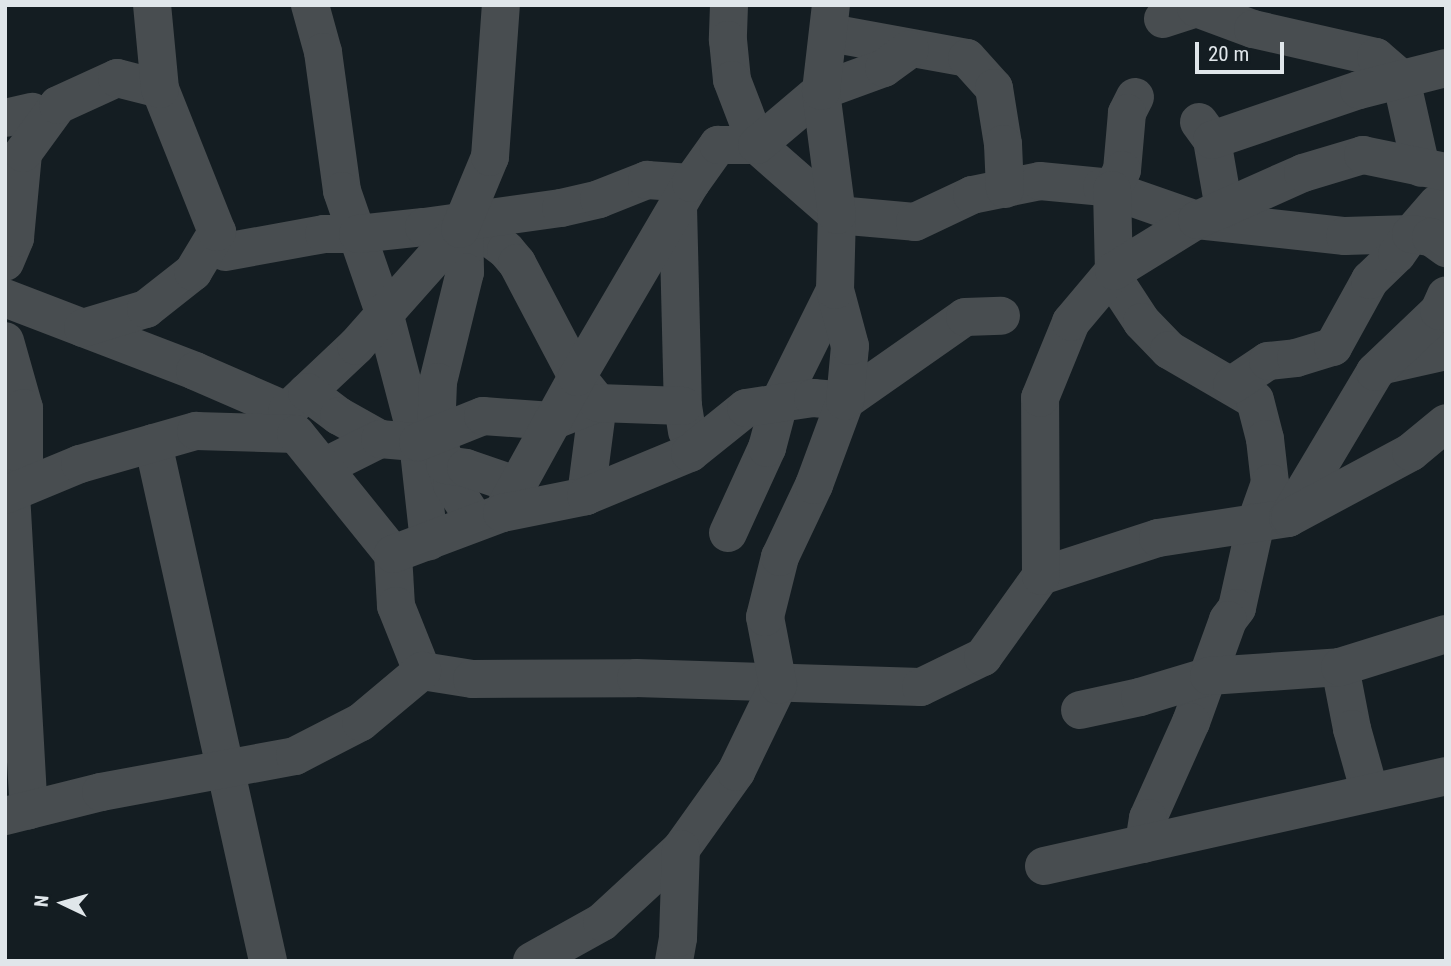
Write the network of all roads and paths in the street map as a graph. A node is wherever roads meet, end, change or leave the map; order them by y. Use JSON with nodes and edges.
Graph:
{"nodes":[{"id":1,"x":152,"y":5,"type":"edge"},
{"id":2,"x":310,"y":5,"type":"edge"},
{"id":3,"x":501,"y":5,"type":"edge"},
{"id":4,"x":729,"y":5,"type":"edge"},
{"id":5,"x":830,"y":19,"type":"edge"},
{"id":6,"x":1163,"y":19,"type":"dead end"},
{"id":7,"x":911,"y":49,"type":"junction"},
{"id":8,"x":1446,"y":68,"type":"edge"},
{"id":9,"x":1401,"y":79,"type":"junction"},
{"id":10,"x":160,"y":89,"type":"junction"},
{"id":11,"x":821,"y":91,"type":"junction"},
{"id":12,"x":1135,"y":97,"type":"dead end"},
{"id":13,"x":757,"y":145,"type":"junction"},
{"id":14,"x":1435,"y":181,"type":"edge"},
{"id":15,"x":1004,"y":189,"type":"junction"},
{"id":16,"x":1112,"y":190,"type":"junction"},
{"id":17,"x":685,"y":195,"type":"junction"},
{"id":18,"x":1211,"y":214,"type":"junction"},
{"id":19,"x":837,"y":215,"type":"junction"},
{"id":20,"x":464,"y":219,"type":"junction"},
{"id":21,"x":358,"y":234,"type":"junction"},
{"id":22,"x":1428,"y":241,"type":"edge"},
{"id":23,"x":225,"y":252,"type":"dead end"},
{"id":24,"x":5,"y":262,"type":"edge"},
{"id":25,"x":1114,"y":271,"type":"junction"},
{"id":26,"x":835,"y":290,"type":"junction"},
{"id":27,"x":1446,"y":295,"type":"edge"},
{"id":28,"x":5,"y":298,"type":"edge"},
{"id":29,"x":384,"y":312,"type":"junction"},
{"id":30,"x":1001,"y":316,"type":"dead end"},
{"id":31,"x":83,"y":328,"type":"junction"},
{"id":32,"x":5,"y":341,"type":"edge"},
{"id":33,"x":1333,"y":347,"type":"junction"},
{"id":34,"x":1446,"y":351,"type":"edge"},
{"id":35,"x":1383,"y":365,"type":"junction"},
{"id":36,"x":1232,"y":384,"type":"junction"},
{"id":37,"x":587,"y":390,"type":"junction"},
{"id":38,"x":307,"y":392,"type":"junction"},
{"id":39,"x":845,"y":401,"type":"junction"},
{"id":40,"x":779,"y":403,"type":"junction"},
{"id":41,"x":683,"y":406,"type":"junction"},
{"id":42,"x":552,"y":421,"type":"junction"},
{"id":43,"x":1446,"y":423,"type":"edge"},
{"id":44,"x":380,"y":439,"type":"junction"},
{"id":45,"x":153,"y":443,"type":"junction"},
{"id":46,"x":433,"y":447,"type":"junction"},
{"id":47,"x":691,"y":453,"type":"junction"},
{"id":48,"x":324,"y":467,"type":"junction"},
{"id":49,"x":11,"y":485,"type":"edge"},
{"id":50,"x":586,"y":496,"type":"junction"},
{"id":51,"x":498,"y":507,"type":"junction"},
{"id":52,"x":1272,"y":520,"type":"junction"},
{"id":53,"x":728,"y":533,"type":"dead end"},
{"id":54,"x":429,"y":541,"type":"junction"},
{"id":55,"x":393,"y":554,"type":"junction"},
{"id":56,"x":1041,"y":576,"type":"junction"},
{"id":57,"x":1446,"y":634,"type":"edge"},
{"id":58,"x":1340,"y":667,"type":"junction"},
{"id":59,"x":422,"y":671,"type":"junction"},
{"id":60,"x":1209,"y":676,"type":"junction"},
{"id":61,"x":778,"y":685,"type":"junction"},
{"id":62,"x":1080,"y":710,"type":"dead end"},
{"id":63,"x":228,"y":769,"type":"junction"},
{"id":64,"x":1446,"y":776,"type":"edge"},
{"id":65,"x":1370,"y":793,"type":"junction"},
{"id":66,"x":17,"y":813,"type":"edge"},
{"id":67,"x":1144,"y":844,"type":"junction"},
{"id":68,"x":681,"y":849,"type":"junction"},
{"id":69,"x":1044,"y":866,"type":"dead end"},
{"id":70,"x":268,"y":961,"type":"edge"},
{"id":71,"x":532,"y":961,"type":"edge"},
{"id":72,"x":674,"y":961,"type":"edge"}],
"edges":[{"from":1,"to":10,"type":"street"},
{"from":2,"to":21,"type":"street"},
{"from":3,"to":20,"type":"street"},
{"from":4,"to":13,"type":"street"},
{"from":5,"to":7,"type":"street"},
{"from":5,"to":11,"type":"street"},
{"from":6,"to":9,"type":"street"},
{"from":7,"to":11,"type":"street"},
{"from":7,"to":15,"type":"street"},
{"from":8,"to":9,"type":"street"},
{"from":9,"to":14,"type":"street"},
{"from":9,"to":18,"type":"street"},
{"from":10,"to":24,"type":"street"},
{"from":10,"to":31,"type":"street"},
{"from":11,"to":13,"type":"street"},
{"from":11,"to":19,"type":"street"},
{"from":12,"to":16,"type":"street"},
{"from":13,"to":17,"type":"street"},
{"from":13,"to":19,"type":"street"},
{"from":14,"to":18,"type":"street"},
{"from":14,"to":22,"type":"street"},
{"from":15,"to":16,"type":"street"},
{"from":15,"to":19,"type":"street"},
{"from":16,"to":18,"type":"street"},
{"from":16,"to":25,"type":"street"},
{"from":17,"to":20,"type":"street"},
{"from":17,"to":37,"type":"street"},
{"from":17,"to":41,"type":"street"},
{"from":18,"to":22,"type":"street"},
{"from":18,"to":25,"type":"street"},
{"from":19,"to":26,"type":"street"},
{"from":20,"to":21,"type":"street"},
{"from":20,"to":29,"type":"street"},
{"from":20,"to":37,"type":"street"},
{"from":20,"to":46,"type":"street"},
{"from":21,"to":23,"type":"street"},
{"from":21,"to":29,"type":"street"},
{"from":22,"to":33,"type":"street"},
{"from":25,"to":36,"type":"street"},
{"from":25,"to":56,"type":"street"},
{"from":26,"to":39,"type":"street"},
{"from":26,"to":40,"type":"street"},
{"from":27,"to":35,"type":"street"},
{"from":28,"to":31,"type":"street"},
{"from":29,"to":38,"type":"street"},
{"from":29,"to":46,"type":"street"},
{"from":30,"to":39,"type":"street"},
{"from":31,"to":38,"type":"street"},
{"from":32,"to":49,"type":"street"},
{"from":33,"to":35,"type":"street"},
{"from":33,"to":36,"type":"street"},
{"from":34,"to":35,"type":"street"},
{"from":35,"to":52,"type":"street"},
{"from":36,"to":52,"type":"street"},
{"from":37,"to":41,"type":"street"},
{"from":37,"to":42,"type":"street"},
{"from":37,"to":50,"type":"street"},
{"from":38,"to":44,"type":"street"},
{"from":39,"to":40,"type":"street"},
{"from":39,"to":61,"type":"street"},
{"from":40,"to":47,"type":"street"},
{"from":40,"to":53,"type":"street"},
{"from":41,"to":47,"type":"street"},
{"from":42,"to":46,"type":"street"},
{"from":42,"to":51,"type":"street"},
{"from":43,"to":52,"type":"street"},
{"from":44,"to":46,"type":"street"},
{"from":44,"to":48,"type":"street"},
{"from":45,"to":48,"type":"street"},
{"from":45,"to":49,"type":"street"},
{"from":45,"to":63,"type":"street"},
{"from":46,"to":51,"type":"street"},
{"from":46,"to":51,"type":"street"},
{"from":46,"to":54,"type":"street"},
{"from":47,"to":50,"type":"street"},
{"from":48,"to":55,"type":"street"},
{"from":49,"to":66,"type":"street"},
{"from":50,"to":51,"type":"street"},
{"from":51,"to":54,"type":"street"},
{"from":52,"to":56,"type":"street"},
{"from":52,"to":60,"type":"street"},
{"from":54,"to":55,"type":"street"},
{"from":55,"to":59,"type":"street"},
{"from":56,"to":61,"type":"street"},
{"from":57,"to":58,"type":"street"},
{"from":58,"to":60,"type":"street"},
{"from":58,"to":65,"type":"street"},
{"from":59,"to":61,"type":"street"},
{"from":59,"to":63,"type":"street"},
{"from":60,"to":62,"type":"street"},
{"from":60,"to":67,"type":"street"},
{"from":61,"to":68,"type":"street"},
{"from":63,"to":66,"type":"street"},
{"from":63,"to":70,"type":"street"},
{"from":64,"to":65,"type":"street"},
{"from":65,"to":67,"type":"street"},
{"from":67,"to":69,"type":"street"},
{"from":68,"to":71,"type":"street"},
{"from":68,"to":72,"type":"street"}]}
